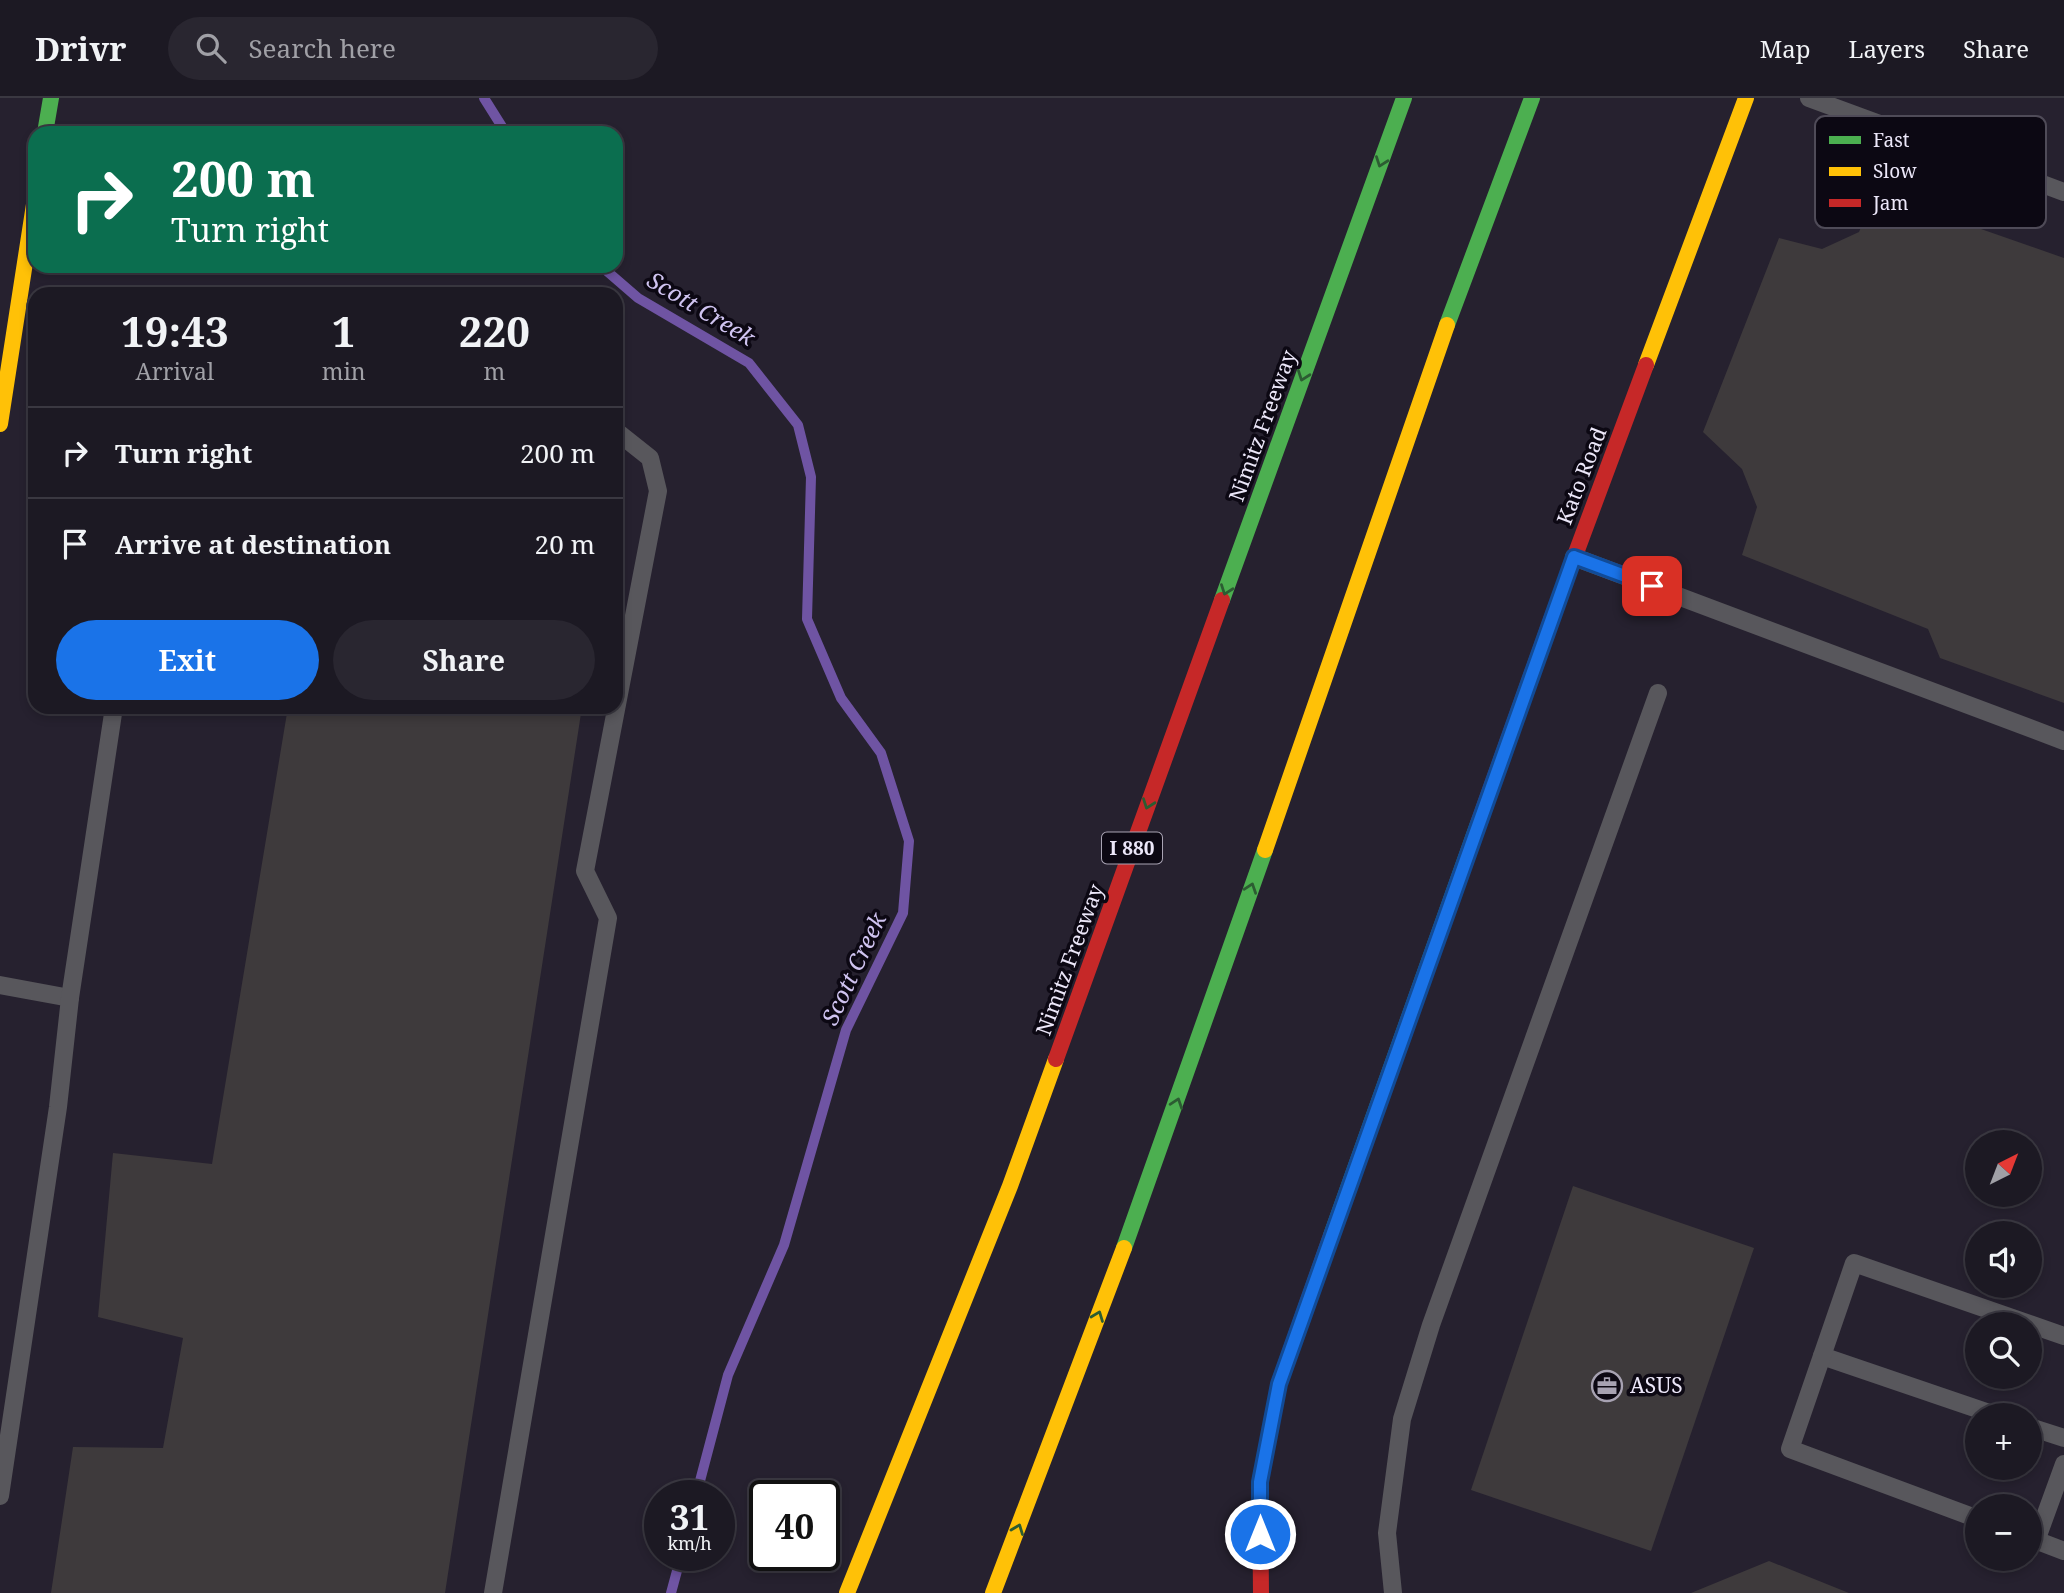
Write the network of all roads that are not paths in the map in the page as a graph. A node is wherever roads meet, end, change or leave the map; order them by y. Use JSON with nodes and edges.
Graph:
{"nodes":[{"id":1,"x":51,"y":98,"type":"edge"},
{"id":2,"x":1404,"y":98,"type":"edge"},
{"id":3,"x":1532,"y":98,"type":"edge"},
{"id":4,"x":1746,"y":98,"type":"edge"},
{"id":5,"x":1809,"y":98,"type":"edge"},
{"id":6,"x":1858,"y":116,"type":"edge"},
{"id":7,"x":46,"y":126,"type":"edge"},
{"id":8,"x":2046,"y":185,"type":"edge"},
{"id":9,"x":2064,"y":192,"type":"edge"},
{"id":10,"x":27,"y":308,"type":"edge"},
{"id":11,"x":0,"y":424,"type":"edge"},
{"id":12,"x":623,"y":436,"type":"edge"},
{"id":13,"x":1574,"y":557,"type":"junction"},
{"id":14,"x":623,"y":674,"type":"edge"},
{"id":15,"x":1658,"y":693,"type":"dead end"},
{"id":16,"x":113,"y":714,"type":"edge"},
{"id":17,"x":615,"y":714,"type":"edge"},
{"id":18,"x":2064,"y":741,"type":"edge"},
{"id":19,"x":0,"y":985,"type":"edge"},
{"id":20,"x":70,"y":998,"type":"junction"},
{"id":21,"x":2064,"y":1336,"type":"edge"},
{"id":22,"x":1822,"y":1356,"type":"junction"},
{"id":23,"x":1965,"y":1405,"type":"edge"},
{"id":24,"x":2042,"y":1431,"type":"edge"},
{"id":25,"x":2064,"y":1438,"type":"edge"},
{"id":26,"x":4,"y":1452,"type":"edge"},
{"id":27,"x":2064,"y":1464,"type":"edge"},
{"id":28,"x":0,"y":1496,"type":"edge"},
{"id":29,"x":1965,"y":1514,"type":"edge"},
{"id":30,"x":2042,"y":1517,"type":"edge"},
{"id":31,"x":2042,"y":1542,"type":"edge"},
{"id":32,"x":2064,"y":1551,"type":"edge"},
{"id":33,"x":493,"y":1593,"type":"edge"},
{"id":34,"x":847,"y":1593,"type":"edge"},
{"id":35,"x":993,"y":1593,"type":"edge"},
{"id":36,"x":1261,"y":1593,"type":"edge"},
{"id":37,"x":1392,"y":1593,"type":"edge"}],
"edges":[{"from":1,"to":7,"type":"main road"},
{"from":2,"to":34,"type":"main road","name":"Nimitz Freeway","number":"I 880","one_way":true},
{"from":35,"to":3,"type":"main road","one_way":true},
{"from":4,"to":13,"type":"main road","name":"Kato Road"},
{"from":5,"to":6,"type":"lane"},
{"from":8,"to":9,"type":"lane"},
{"from":10,"to":11,"type":"main road"},
{"from":12,"to":14,"type":"lane"},
{"from":13,"to":18,"type":"lane"},
{"from":13,"to":36,"type":"main road","name":"Kato Road"},
{"from":15,"to":37,"type":"lane"},
{"from":16,"to":20,"type":"lane"},
{"from":17,"to":33,"type":"lane"},
{"from":19,"to":20,"type":"lane"},
{"from":20,"to":26,"type":"lane"},
{"from":21,"to":22,"type":"lane"},
{"from":22,"to":23,"type":"lane"},
{"from":22,"to":29,"type":"lane"},
{"from":24,"to":25,"type":"lane"},
{"from":26,"to":28,"type":"lane"},
{"from":27,"to":30,"type":"lane"},
{"from":31,"to":32,"type":"lane"}]}
